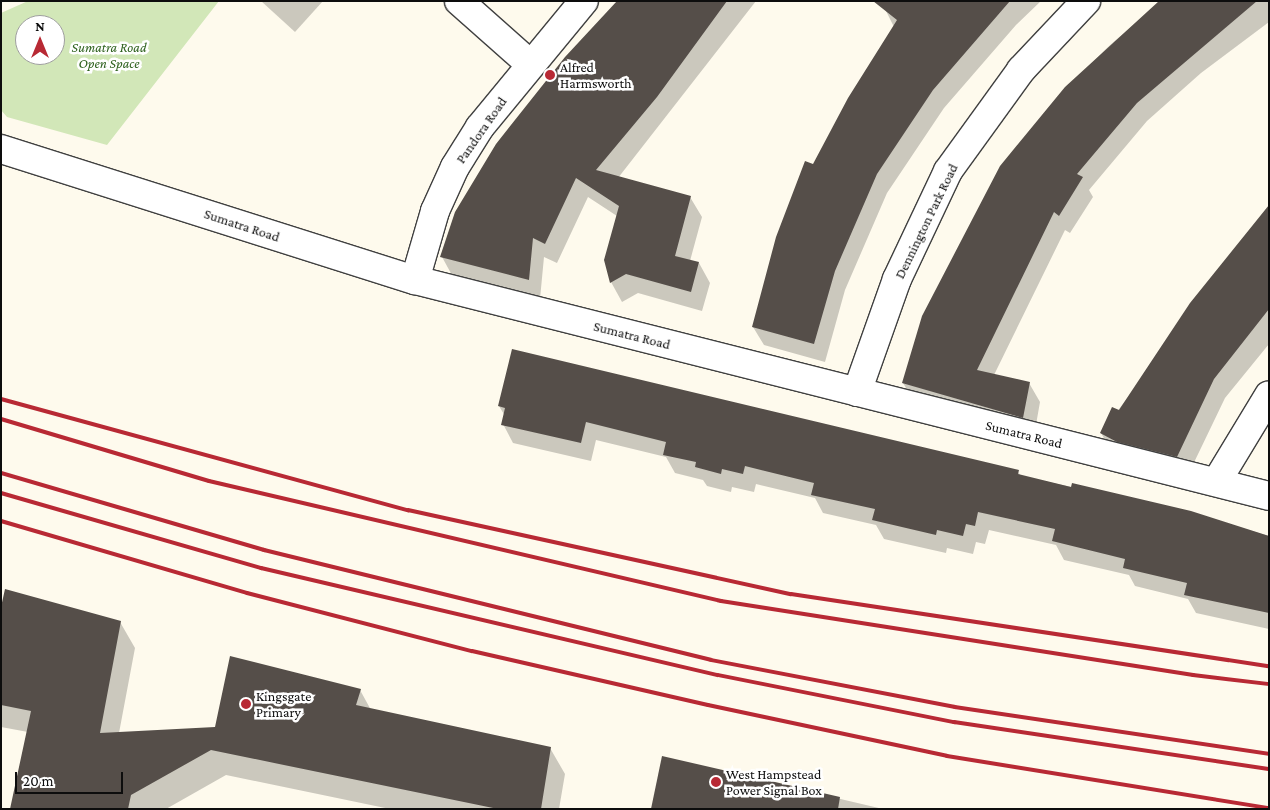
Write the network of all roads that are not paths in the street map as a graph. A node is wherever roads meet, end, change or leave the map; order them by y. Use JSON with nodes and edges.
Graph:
{"nodes":[{"id":1,"x":459,"y":1,"type":"edge"},
{"id":2,"x":584,"y":1,"type":"edge"},
{"id":3,"x":1086,"y":1,"type":"edge"},
{"id":4,"x":530,"y":64,"type":"junction"},
{"id":5,"x":1,"y":149,"type":"edge"},
{"id":6,"x":415,"y":280,"type":"junction"},
{"id":7,"x":857,"y":392,"type":"junction"},
{"id":8,"x":1269,"y":395,"type":"edge"},
{"id":9,"x":1218,"y":482,"type":"junction"},
{"id":10,"x":1269,"y":496,"type":"edge"}],
"edges":[{"from":1,"to":4,"type":"street"},
{"from":2,"to":4,"type":"street","name":"Pandora Road"},
{"from":3,"to":7,"type":"street","name":"Dennington Park Road"},
{"from":4,"to":6,"type":"street","name":"Pandora Road"},
{"from":5,"to":6,"type":"street","name":"Sumatra Road"},
{"from":6,"to":7,"type":"street","name":"Sumatra Road"},
{"from":7,"to":9,"type":"street","name":"Sumatra Road"},
{"from":8,"to":9,"type":"street"},
{"from":9,"to":10,"type":"street","name":"Sumatra Road"}]}
